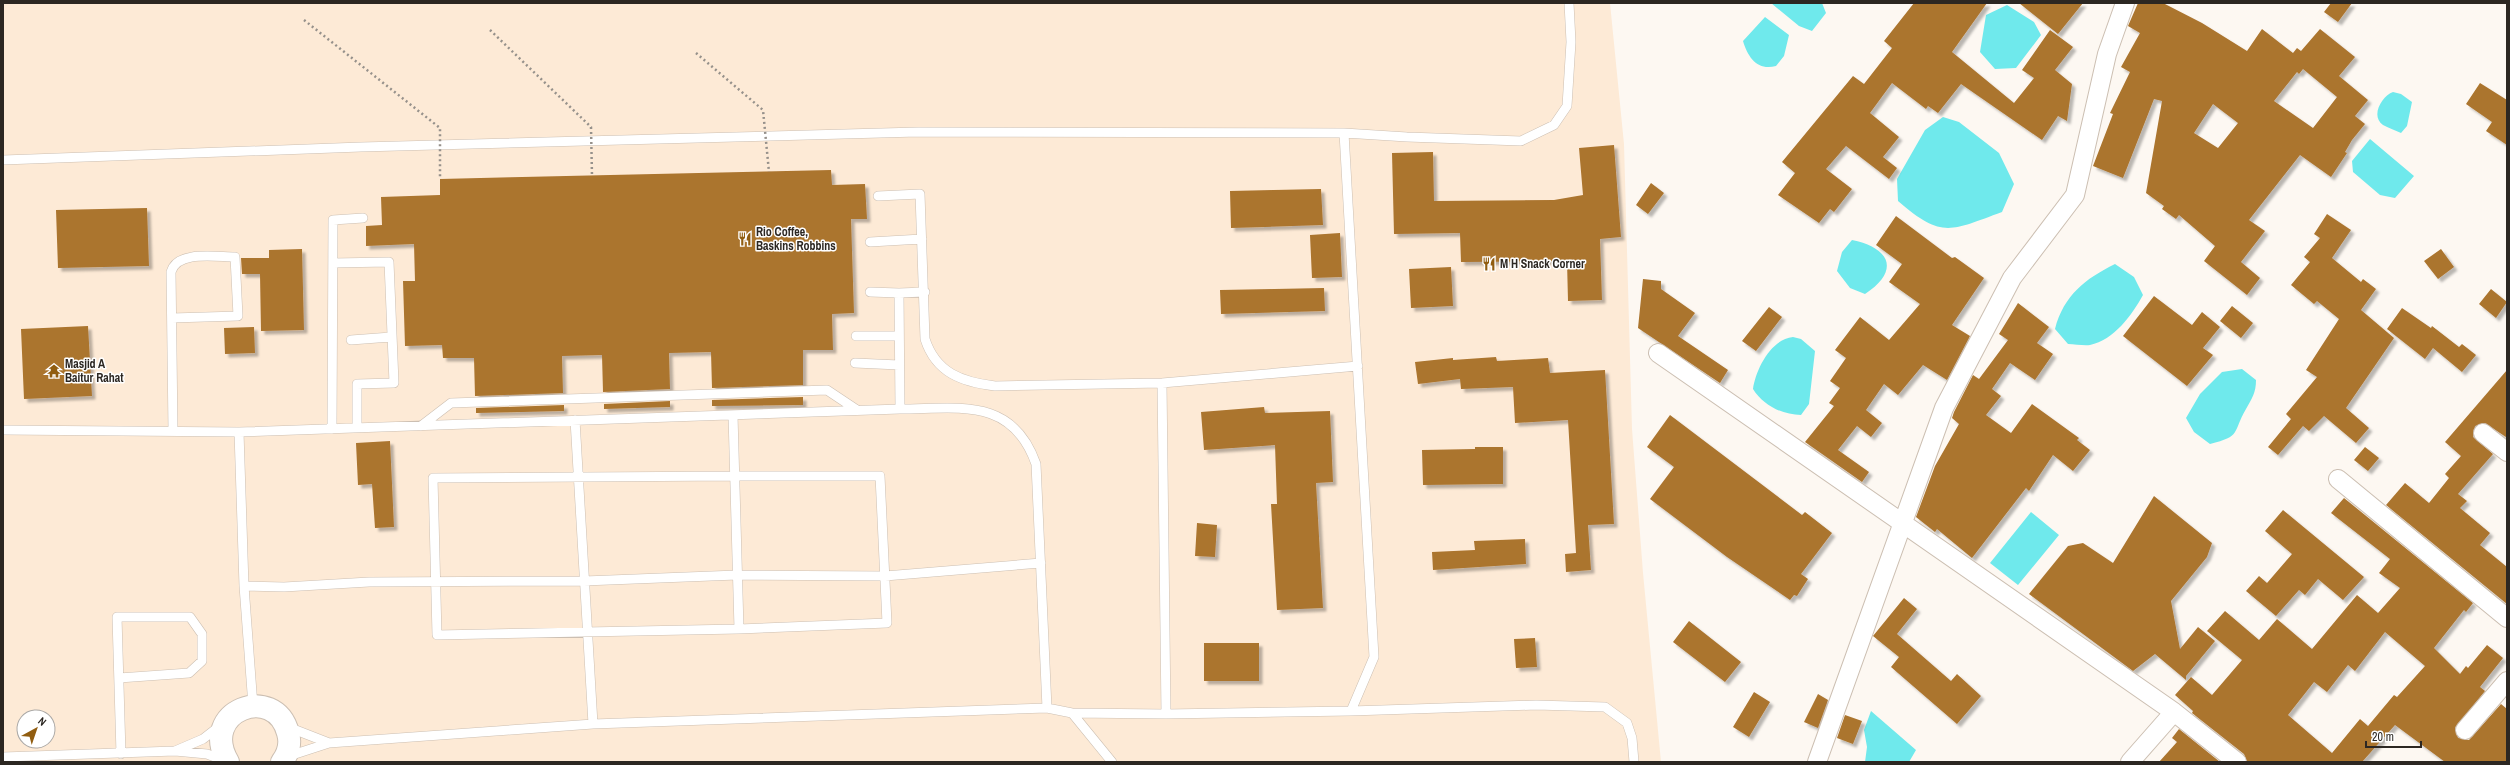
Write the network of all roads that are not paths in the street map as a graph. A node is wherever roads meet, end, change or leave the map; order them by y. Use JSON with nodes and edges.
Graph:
{"nodes":[{"id":1,"x":1569,"y":3,"type":"edge"},
{"id":2,"x":2125,"y":3,"type":"edge"},
{"id":3,"x":1344,"y":133,"type":"junction"},
{"id":4,"x":3,"y":160,"type":"edge"},
{"id":5,"x":878,"y":196,"type":"dead end"},
{"id":6,"x":363,"y":218,"type":"dead end"},
{"id":7,"x":922,"y":239,"type":"junction"},
{"id":8,"x":870,"y":242,"type":"dead end"},
{"id":9,"x":333,"y":263,"type":"junction"},
{"id":10,"x":870,"y":292,"type":"dead end"},
{"id":11,"x":925,"y":292,"type":"junction"},
{"id":12,"x":899,"y":293,"type":"junction"},
{"id":13,"x":172,"y":318,"type":"junction"},
{"id":14,"x":856,"y":336,"type":"dead end"},
{"id":15,"x":899,"y":336,"type":"junction"},
{"id":16,"x":392,"y":337,"type":"junction"},
{"id":17,"x":351,"y":340,"type":"dead end"},
{"id":18,"x":1658,"y":353,"type":"dead end"},
{"id":19,"x":855,"y":363,"type":"dead end"},
{"id":20,"x":899,"y":365,"type":"junction"},
{"id":21,"x":1358,"y":366,"type":"junction"},
{"id":22,"x":1162,"y":383,"type":"junction"},
{"id":23,"x":900,"y":409,"type":"junction"},
{"id":24,"x":857,"y":410,"type":"junction"},
{"id":25,"x":733,"y":415,"type":"junction"},
{"id":26,"x":575,"y":420,"type":"junction"},
{"id":27,"x":421,"y":426,"type":"junction"},
{"id":28,"x":357,"y":428,"type":"junction"},
{"id":29,"x":332,"y":429,"type":"junction"},
{"id":30,"x":3,"y":430,"type":"edge"},
{"id":31,"x":173,"y":432,"type":"junction"},
{"id":32,"x":239,"y":432,"type":"junction"},
{"id":33,"x":2484,"y":433,"type":"dead end"},
{"id":34,"x":2507,"y":452,"type":"edge"},
{"id":35,"x":579,"y":476,"type":"junction"},
{"id":36,"x":735,"y":476,"type":"junction"},
{"id":37,"x":2338,"y":479,"type":"dead end"},
{"id":38,"x":1902,"y":523,"type":"junction"},
{"id":39,"x":1041,"y":563,"type":"junction"},
{"id":40,"x":737,"y":575,"type":"junction"},
{"id":41,"x":885,"y":576,"type":"junction"},
{"id":42,"x":434,"y":581,"type":"junction"},
{"id":43,"x":584,"y":581,"type":"junction"},
{"id":44,"x":244,"y":586,"type":"junction"},
{"id":45,"x":2507,"y":618,"type":"edge"},
{"id":46,"x":739,"y":629,"type":"junction"},
{"id":47,"x":587,"y":631,"type":"junction"},
{"id":48,"x":119,"y":678,"type":"junction"},
{"id":49,"x":2507,"y":681,"type":"edge"},
{"id":50,"x":252,"y":706,"type":"junction"},
{"id":51,"x":1047,"y":708,"type":"junction"},
{"id":52,"x":1351,"y":711,"type":"junction"},
{"id":53,"x":2174,"y":712,"type":"junction"},
{"id":54,"x":1072,"y":713,"type":"junction"},
{"id":55,"x":1166,"y":714,"type":"junction"},
{"id":56,"x":226,"y":722,"type":"junction"},
{"id":57,"x":593,"y":724,"type":"junction"},
{"id":58,"x":287,"y":727,"type":"junction"},
{"id":59,"x":2465,"y":730,"type":"dead end"},
{"id":60,"x":330,"y":743,"type":"junction"},
{"id":61,"x":175,"y":751,"type":"junction"},
{"id":62,"x":121,"y":754,"type":"junction"},
{"id":63,"x":3,"y":757,"type":"edge"},
{"id":64,"x":1822,"y":759,"type":"edge"},
{"id":65,"x":284,"y":760,"type":"edge"},
{"id":66,"x":227,"y":762,"type":"edge"},
{"id":67,"x":1112,"y":762,"type":"edge"},
{"id":68,"x":1634,"y":762,"type":"edge"},
{"id":69,"x":2130,"y":762,"type":"edge"},
{"id":70,"x":2237,"y":762,"type":"edge"}],
"edges":[{"from":1,"to":3,"type":"lane"},
{"from":2,"to":38,"type":"street"},
{"from":3,"to":4,"type":"lane"},
{"from":3,"to":21,"type":"lane"},
{"from":5,"to":7,"type":"lane"},
{"from":6,"to":9,"type":"lane"},
{"from":7,"to":8,"type":"lane"},
{"from":7,"to":11,"type":"lane"},
{"from":9,"to":16,"type":"lane"},
{"from":9,"to":29,"type":"lane"},
{"from":10,"to":12,"type":"lane"},
{"from":11,"to":12,"type":"lane"},
{"from":11,"to":22,"type":"lane"},
{"from":12,"to":15,"type":"lane"},
{"from":13,"to":13,"type":"lane"},
{"from":13,"to":31,"type":"lane"},
{"from":14,"to":15,"type":"lane"},
{"from":15,"to":20,"type":"lane"},
{"from":16,"to":17,"type":"lane"},
{"from":16,"to":28,"type":"lane"},
{"from":18,"to":38,"type":"street"},
{"from":19,"to":20,"type":"lane"},
{"from":20,"to":23,"type":"lane"},
{"from":21,"to":22,"type":"lane"},
{"from":21,"to":52,"type":"lane"},
{"from":22,"to":55,"type":"lane"},
{"from":23,"to":24,"type":"lane"},
{"from":23,"to":39,"type":"lane"},
{"from":24,"to":25,"type":"lane"},
{"from":24,"to":27,"type":"lane"},
{"from":25,"to":26,"type":"lane"},
{"from":25,"to":36,"type":"lane"},
{"from":26,"to":27,"type":"lane"},
{"from":26,"to":35,"type":"lane"},
{"from":27,"to":28,"type":"lane"},
{"from":28,"to":29,"type":"lane"},
{"from":29,"to":32,"type":"lane"},
{"from":30,"to":31,"type":"lane"},
{"from":31,"to":32,"type":"lane"},
{"from":32,"to":44,"type":"lane"},
{"from":33,"to":34,"type":"street"},
{"from":35,"to":36,"type":"lane"},
{"from":35,"to":42,"type":"lane"},
{"from":35,"to":43,"type":"lane"},
{"from":36,"to":40,"type":"lane"},
{"from":36,"to":41,"type":"lane"},
{"from":37,"to":45,"type":"street"},
{"from":38,"to":53,"type":"street"},
{"from":38,"to":64,"type":"street"},
{"from":39,"to":41,"type":"lane"},
{"from":39,"to":51,"type":"lane"},
{"from":40,"to":41,"type":"lane"},
{"from":40,"to":43,"type":"lane"},
{"from":40,"to":46,"type":"lane"},
{"from":41,"to":46,"type":"lane"},
{"from":42,"to":43,"type":"lane"},
{"from":42,"to":44,"type":"lane"},
{"from":42,"to":47,"type":"lane"},
{"from":43,"to":47,"type":"lane"},
{"from":44,"to":50,"type":"lane"},
{"from":46,"to":47,"type":"lane"},
{"from":47,"to":57,"type":"lane"},
{"from":48,"to":48,"type":"lane"},
{"from":48,"to":62,"type":"lane"},
{"from":49,"to":59,"type":"street"},
{"from":50,"to":56,"type":"main road"},
{"from":50,"to":58,"type":"main road"},
{"from":51,"to":54,"type":"lane"},
{"from":51,"to":57,"type":"lane"},
{"from":52,"to":55,"type":"lane"},
{"from":52,"to":68,"type":"lane"},
{"from":53,"to":69,"type":"street"},
{"from":53,"to":70,"type":"street"},
{"from":54,"to":55,"type":"lane"},
{"from":54,"to":67,"type":"lane"},
{"from":56,"to":61,"type":"lane"},
{"from":56,"to":66,"type":"main road"},
{"from":57,"to":60,"type":"lane"},
{"from":58,"to":60,"type":"lane"},
{"from":58,"to":65,"type":"main road"},
{"from":60,"to":65,"type":"lane"},
{"from":61,"to":62,"type":"lane"},
{"from":61,"to":66,"type":"lane"},
{"from":62,"to":63,"type":"lane"}]}
